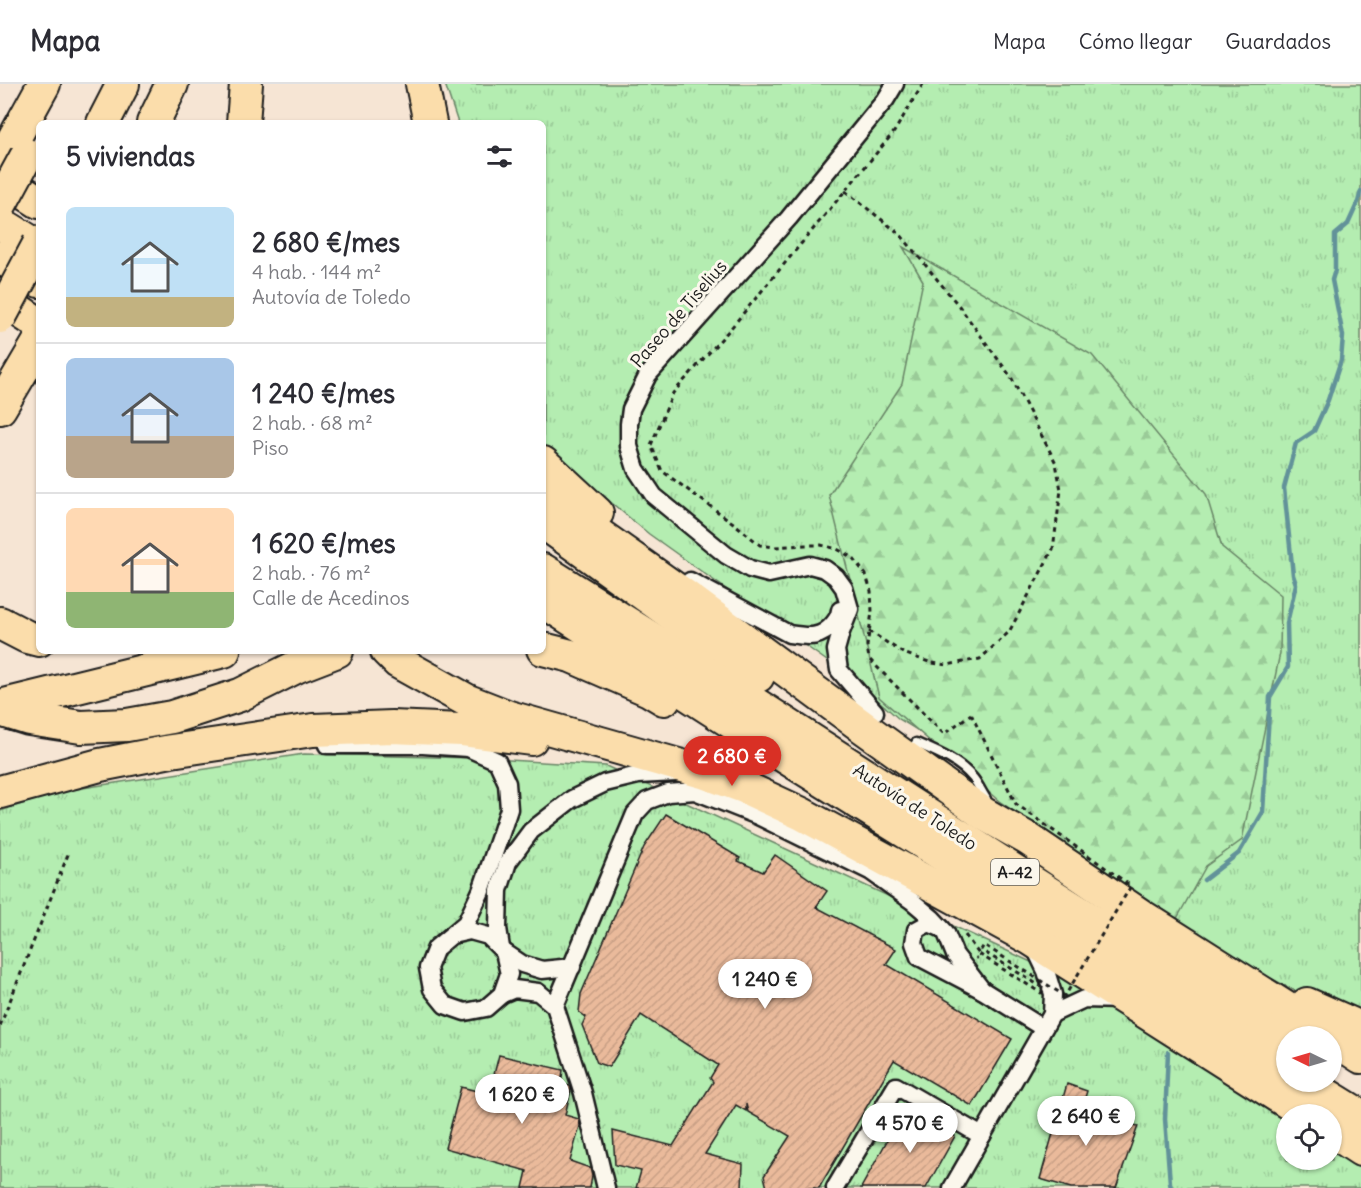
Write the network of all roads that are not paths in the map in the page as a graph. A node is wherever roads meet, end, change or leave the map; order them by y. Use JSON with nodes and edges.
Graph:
{"nodes":[{"id":1,"x":44,"y":84,"type":"edge"},
{"id":2,"x":63,"y":84,"type":"edge"},
{"id":3,"x":123,"y":84,"type":"edge"},
{"id":4,"x":172,"y":84,"type":"edge"},
{"id":5,"x":246,"y":84,"type":"edge"},
{"id":6,"x":422,"y":84,"type":"edge"},
{"id":7,"x":894,"y":84,"type":"edge"},
{"id":8,"x":45,"y":120,"type":"edge"},
{"id":9,"x":105,"y":120,"type":"edge"},
{"id":10,"x":154,"y":120,"type":"edge"},
{"id":11,"x":243,"y":120,"type":"edge"},
{"id":12,"x":429,"y":120,"type":"edge"},
{"id":13,"x":15,"y":156,"type":"edge"},
{"id":14,"x":36,"y":196,"type":"edge"},
{"id":15,"x":0,"y":205,"type":"edge"},
{"id":16,"x":0,"y":223,"type":"edge"},
{"id":17,"x":36,"y":244,"type":"edge"},
{"id":18,"x":36,"y":251,"type":"edge"},
{"id":19,"x":0,"y":256,"type":"edge"},
{"id":20,"x":36,"y":279,"type":"edge"},
{"id":21,"x":0,"y":298,"type":"edge"},
{"id":22,"x":0,"y":317,"type":"edge"},
{"id":23,"x":36,"y":322,"type":"edge"},
{"id":24,"x":34,"y":350,"type":"edge"},
{"id":25,"x":0,"y":408,"type":"edge"},
{"id":26,"x":546,"y":466,"type":"edge"},
{"id":27,"x":546,"y":497,"type":"edge"},
{"id":28,"x":546,"y":524,"type":"edge"},
{"id":29,"x":546,"y":572,"type":"edge"},
{"id":30,"x":690,"y":581,"type":"junction"},
{"id":31,"x":844,"y":588,"type":"junction"},
{"id":32,"x":546,"y":603,"type":"edge"},
{"id":33,"x":0,"y":623,"type":"edge"},
{"id":34,"x":36,"y":639,"type":"edge"},
{"id":35,"x":552,"y":651,"type":"edge"},
{"id":36,"x":144,"y":654,"type":"edge"},
{"id":37,"x":212,"y":654,"type":"edge"},
{"id":38,"x":329,"y":654,"type":"edge"},
{"id":39,"x":390,"y":654,"type":"edge"},
{"id":40,"x":746,"y":698,"type":"junction"},
{"id":41,"x":0,"y":700,"type":"edge"},
{"id":42,"x":0,"y":708,"type":"edge"},
{"id":43,"x":875,"y":712,"type":"junction"},
{"id":44,"x":171,"y":751,"type":"junction"},
{"id":45,"x":636,"y":754,"type":"junction"},
{"id":46,"x":787,"y":758,"type":"junction"},
{"id":47,"x":703,"y":772,"type":"junction"},
{"id":48,"x":0,"y":792,"type":"edge"},
{"id":49,"x":963,"y":820,"type":"junction"},
{"id":50,"x":1028,"y":839,"type":"junction"},
{"id":51,"x":941,"y":928,"type":"junction"},
{"id":52,"x":452,"y":935,"type":"junction"},
{"id":53,"x":1031,"y":939,"type":"junction"},
{"id":54,"x":503,"y":950,"type":"junction"},
{"id":55,"x":572,"y":967,"type":"junction"},
{"id":56,"x":1220,"y":967,"type":"junction"},
{"id":57,"x":982,"y":990,"type":"junction"},
{"id":58,"x":502,"y":994,"type":"junction"},
{"id":59,"x":1126,"y":1000,"type":"junction"},
{"id":60,"x":555,"y":1006,"type":"junction"},
{"id":61,"x":1047,"y":1021,"type":"junction"},
{"id":62,"x":1282,"y":1026,"type":"edge"},
{"id":63,"x":1314,"y":1026,"type":"edge"},
{"id":64,"x":1361,"y":1028,"type":"edge"},
{"id":65,"x":1276,"y":1037,"type":"edge"},
{"id":66,"x":1342,"y":1044,"type":"edge"},
{"id":67,"x":1361,"y":1057,"type":"edge"},
{"id":68,"x":1276,"y":1063,"type":"edge"},
{"id":69,"x":1342,"y":1065,"type":"edge"},
{"id":70,"x":1361,"y":1077,"type":"edge"},
{"id":71,"x":1342,"y":1079,"type":"edge"},
{"id":72,"x":1361,"y":1091,"type":"edge"},
{"id":73,"x":1322,"y":1092,"type":"edge"},
{"id":74,"x":1290,"y":1104,"type":"edge"},
{"id":75,"x":1361,"y":1116,"type":"edge"},
{"id":76,"x":982,"y":1136,"type":"junction"},
{"id":77,"x":1342,"y":1138,"type":"edge"},
{"id":78,"x":1361,"y":1150,"type":"edge"},
{"id":79,"x":606,"y":1188,"type":"edge"},
{"id":80,"x":835,"y":1188,"type":"edge"},
{"id":81,"x":952,"y":1188,"type":"edge"}],
"edges":[{"from":1,"to":13,"type":"highway"},
{"from":2,"to":8,"type":"highway"},
{"from":3,"to":9,"type":"highway"},
{"from":4,"to":10,"type":"highway"},
{"from":5,"to":11,"type":"highway"},
{"from":6,"to":12,"type":"highway"},
{"from":7,"to":31,"type":"street","name":"Paseo de Tiselius"},
{"from":13,"to":14,"type":"highway"},
{"from":13,"to":15,"type":"highway","bridge":true},
{"from":16,"to":17,"type":"highway"},
{"from":18,"to":22,"type":"highway","bridge":true},
{"from":19,"to":20,"type":"highway"},
{"from":21,"to":23,"type":"highway"},
{"from":24,"to":25,"type":"highway"},
{"from":26,"to":30,"type":"highway"},
{"from":27,"to":50,"type":"highway"},
{"from":28,"to":49,"type":"highway"},
{"from":29,"to":40,"type":"highway","name":"Autovía de Toledo","number":"A-42"},
{"from":30,"to":31,"type":"street"},
{"from":30,"to":43,"type":"highway"},
{"from":31,"to":43,"type":"street"},
{"from":32,"to":46,"type":"highway","name":"Autovía de Toledo","number":"A-42"},
{"from":33,"to":34,"type":"highway"},
{"from":35,"to":46,"type":"highway"},
{"from":36,"to":41,"type":"highway"},
{"from":37,"to":42,"type":"highway"},
{"from":38,"to":42,"type":"highway"},
{"from":39,"to":45,"type":"highway"},
{"from":40,"to":49,"type":"highway"},
{"from":40,"to":65,"type":"highway","name":"Autovía de Toledo","number":"A-42"},
{"from":43,"to":50,"type":"highway"},
{"from":44,"to":45,"type":"highway"},
{"from":44,"to":48,"type":"highway"},
{"from":44,"to":52,"type":"street"},
{"from":45,"to":47,"type":"highway"},
{"from":46,"to":68,"type":"highway","name":"Autovía de Toledo","number":"A-42"},
{"from":47,"to":53,"type":"highway"},
{"from":47,"to":54,"type":"street"},
{"from":49,"to":62,"type":"highway"},
{"from":50,"to":56,"type":"highway"},
{"from":51,"to":55,"type":"street"},
{"from":51,"to":57,"type":"street"},
{"from":51,"to":57,"type":"street"},
{"from":52,"to":54,"type":"street"},
{"from":52,"to":58,"type":"street"},
{"from":53,"to":59,"type":"highway"},
{"from":53,"to":61,"type":"street"},
{"from":54,"to":55,"type":"street"},
{"from":54,"to":58,"type":"street"},
{"from":55,"to":60,"type":"street"},
{"from":56,"to":63,"type":"highway"},
{"from":56,"to":64,"type":"highway"},
{"from":57,"to":61,"type":"street"},
{"from":58,"to":60,"type":"street"},
{"from":59,"to":61,"type":"street"},
{"from":59,"to":74,"type":"highway"},
{"from":60,"to":79,"type":"street"},
{"from":61,"to":76,"type":"street"},
{"from":66,"to":67,"type":"highway"},
{"from":69,"to":70,"type":"highway"},
{"from":71,"to":72,"type":"highway"},
{"from":73,"to":75,"type":"highway"},
{"from":76,"to":80,"type":"street"},
{"from":76,"to":81,"type":"street"},
{"from":77,"to":78,"type":"highway"}]}
